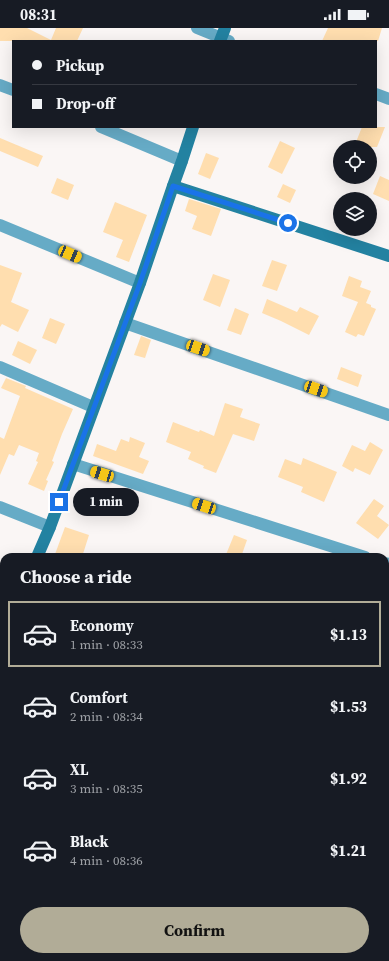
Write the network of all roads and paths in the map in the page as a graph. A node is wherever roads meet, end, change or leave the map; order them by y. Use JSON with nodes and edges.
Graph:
{"nodes":[{"id":1,"x":197,"y":28,"type":"edge"},
{"id":2,"x":224,"y":37,"type":"edge"},
{"id":3,"x":0,"y":85,"type":"edge"},
{"id":4,"x":12,"y":90,"type":"edge"},
{"id":5,"x":377,"y":94,"type":"edge"},
{"id":6,"x":389,"y":99,"type":"edge"},
{"id":7,"x":103,"y":128,"type":"edge"},
{"id":8,"x":193,"y":128,"type":"edge"},
{"id":9,"x":182,"y":161,"type":"junction"},
{"id":10,"x":173,"y":186,"type":"junction"},
{"id":11,"x":0,"y":225,"type":"edge"},
{"id":12,"x":389,"y":256,"type":"edge"},
{"id":13,"x":140,"y":283,"type":"junction"},
{"id":14,"x":125,"y":322,"type":"junction"},
{"id":15,"x":0,"y":367,"type":"edge"},
{"id":16,"x":93,"y":407,"type":"junction"},
{"id":17,"x":389,"y":415,"type":"edge"},
{"id":18,"x":73,"y":464,"type":"junction"},
{"id":19,"x":0,"y":507,"type":"edge"},
{"id":20,"x":50,"y":527,"type":"junction"},
{"id":21,"x":39,"y":553,"type":"edge"},
{"id":22,"x":352,"y":553,"type":"edge"}],
"edges":[{"from":1,"to":2,"type":"street"},
{"from":3,"to":4,"type":"street"},
{"from":5,"to":6,"type":"street"},
{"from":7,"to":9,"type":"street"},
{"from":8,"to":9,"type":"street"},
{"from":9,"to":10,"type":"street"},
{"from":10,"to":12,"type":"street"},
{"from":10,"to":13,"type":"street"},
{"from":11,"to":13,"type":"street"},
{"from":13,"to":14,"type":"street"},
{"from":14,"to":16,"type":"street"},
{"from":14,"to":17,"type":"street"},
{"from":15,"to":16,"type":"street"},
{"from":16,"to":18,"type":"street"},
{"from":18,"to":20,"type":"street"},
{"from":18,"to":22,"type":"street"},
{"from":19,"to":20,"type":"street"},
{"from":20,"to":21,"type":"street"}]}
